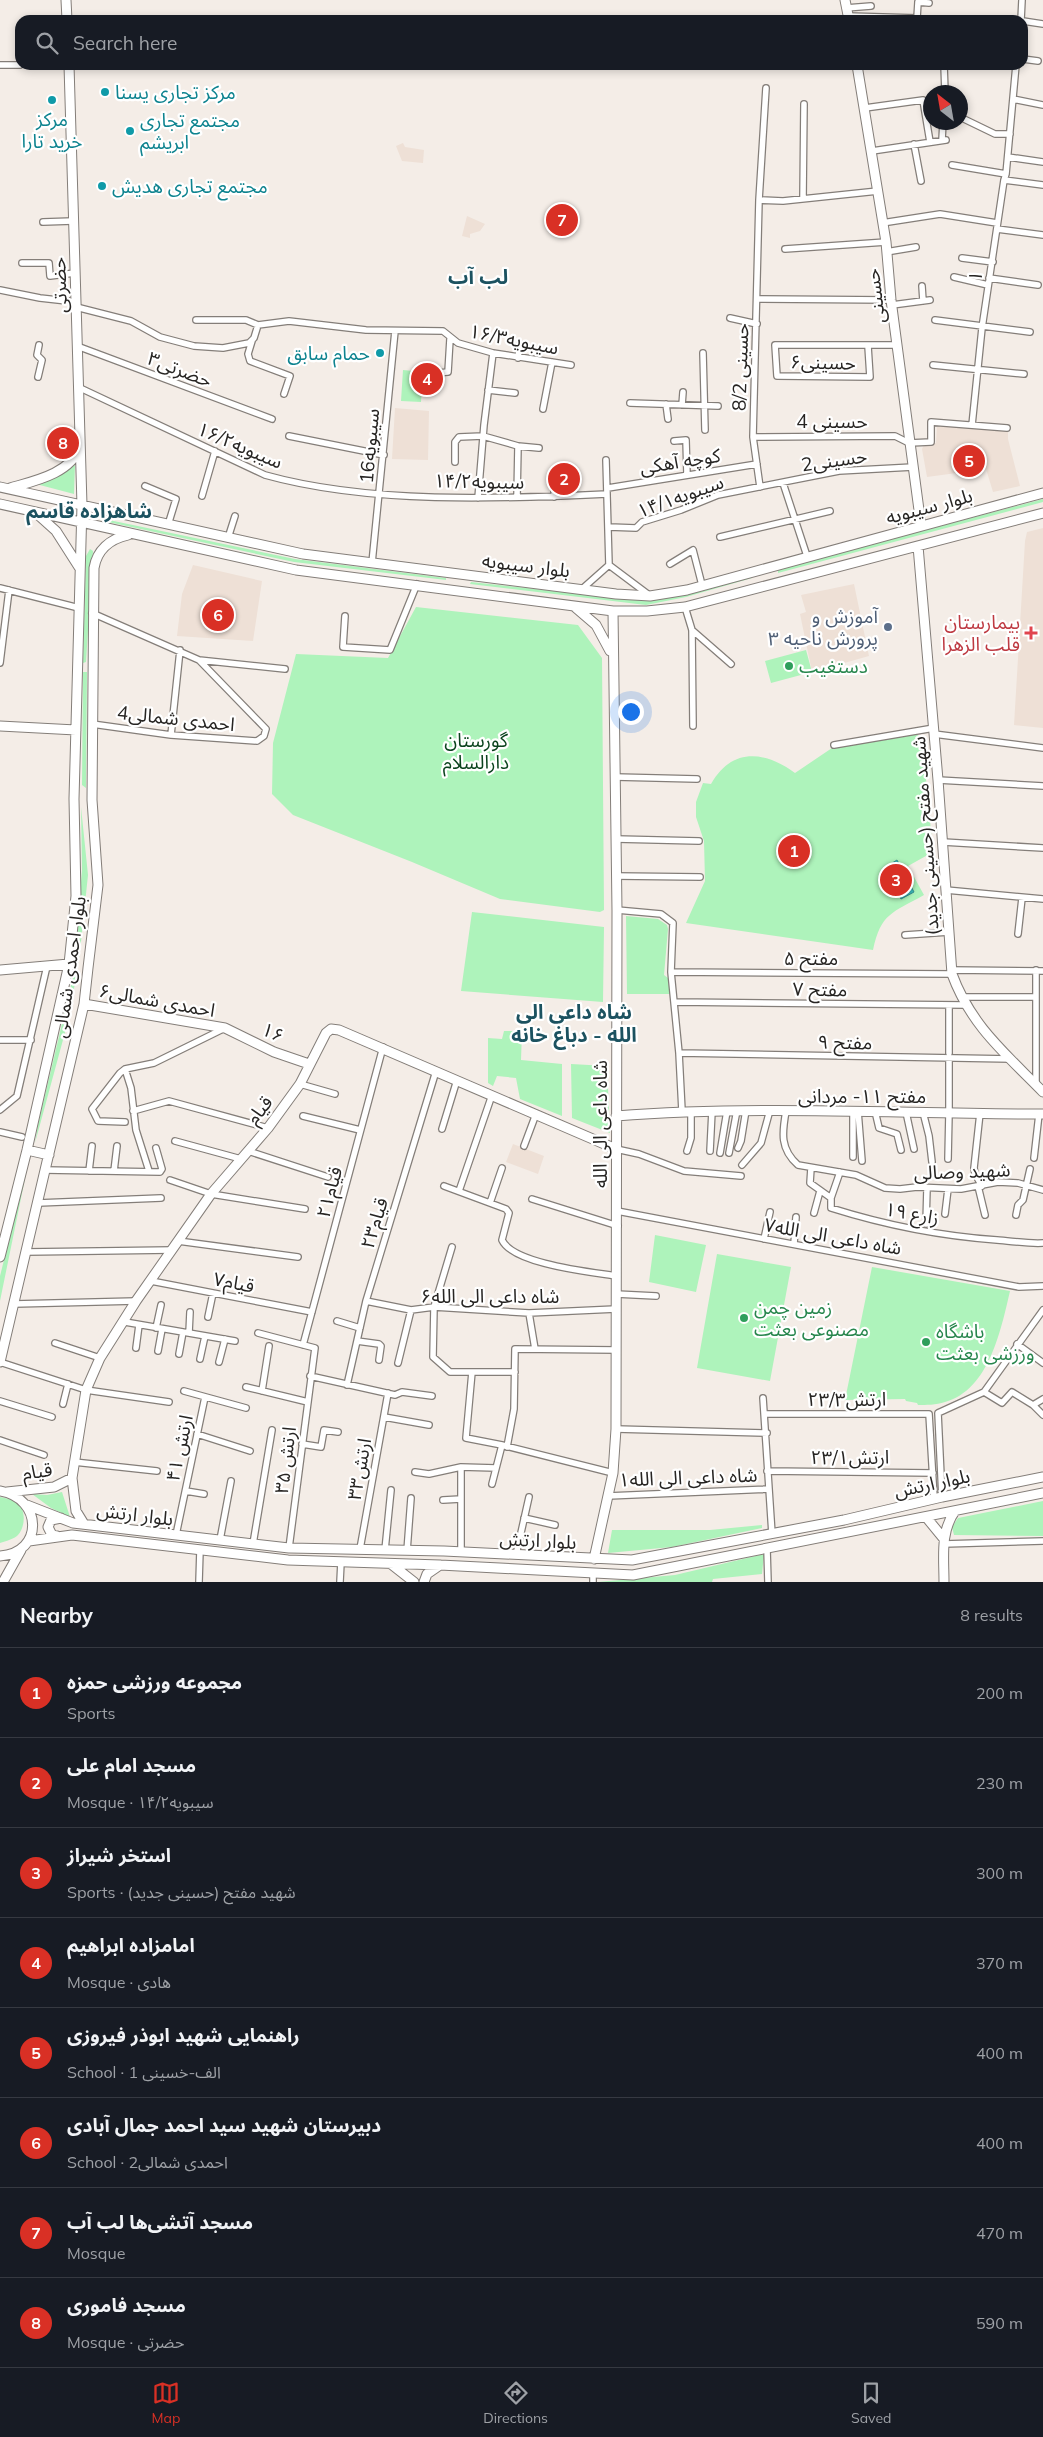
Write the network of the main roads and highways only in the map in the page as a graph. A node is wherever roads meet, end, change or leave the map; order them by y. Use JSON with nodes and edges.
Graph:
{"nodes":[{"id":1,"x":66,"y":0,"type":"edge"},
{"id":2,"x":67,"y":15,"type":"edge"},
{"id":3,"x":69,"y":70,"type":"edge"},
{"id":4,"x":859,"y":70,"type":"edge"},
{"id":5,"x":80,"y":447,"type":"junction"},
{"id":6,"x":4,"y":488,"type":"edge"},
{"id":7,"x":1043,"y":493,"type":"edge"},
{"id":8,"x":0,"y":504,"type":"edge"},
{"id":9,"x":82,"y":505,"type":"junction"},
{"id":10,"x":35,"y":512,"type":"junction"},
{"id":11,"x":1043,"y":513,"type":"edge"},
{"id":12,"x":81,"y":524,"type":"junction"},
{"id":13,"x":921,"y":525,"type":"junction"},
{"id":14,"x":130,"y":534,"type":"junction"},
{"id":15,"x":918,"y":546,"type":"junction"},
{"id":16,"x":775,"y":565,"type":"junction"},
{"id":17,"x":79,"y":567,"type":"junction"},
{"id":18,"x":752,"y":572,"type":"junction"},
{"id":19,"x":458,"y":574,"type":"junction"},
{"id":20,"x":778,"y":582,"type":"junction"},
{"id":21,"x":752,"y":589,"type":"junction"},
{"id":22,"x":456,"y":590,"type":"junction"},
{"id":23,"x":571,"y":604,"type":"junction"},
{"id":24,"x":613,"y":612,"type":"junction"},
{"id":25,"x":612,"y":656,"type":"junction"},
{"id":26,"x":0,"y":726,"type":"edge"},
{"id":27,"x":76,"y":730,"type":"junction"},
{"id":28,"x":74,"y":799,"type":"junction"},
{"id":29,"x":92,"y":800,"type":"junction"},
{"id":30,"x":69,"y":964,"type":"junction"},
{"id":31,"x":0,"y":970,"type":"edge"},
{"id":32,"x":84,"y":1004,"type":"junction"},
{"id":33,"x":225,"y":1028,"type":"joint"},
{"id":34,"x":309,"y":1064,"type":"junction"},
{"id":35,"x":1043,"y":1092,"type":"edge"},
{"id":36,"x":1041,"y":1114,"type":"edge"},
{"id":37,"x":616,"y":1116,"type":"junction"},
{"id":38,"x":616,"y":1149,"type":"junction"},
{"id":39,"x":27,"y":1150,"type":"junction"},
{"id":40,"x":49,"y":1155,"type":"junction"},
{"id":41,"x":0,"y":1257,"type":"edge"},
{"id":42,"x":0,"y":1362,"type":"edge"},
{"id":43,"x":1043,"y":1477,"type":"edge"},
{"id":44,"x":72,"y":1478,"type":"junction"},
{"id":45,"x":3,"y":1492,"type":"edge"},
{"id":46,"x":1043,"y":1493,"type":"edge"},
{"id":47,"x":27,"y":1505,"type":"junction"},
{"id":48,"x":955,"y":1511,"type":"junction"},
{"id":49,"x":926,"y":1516,"type":"junction"},
{"id":50,"x":63,"y":1518,"type":"junction"},
{"id":51,"x":84,"y":1524,"type":"junction"},
{"id":52,"x":57,"y":1536,"type":"junction"},
{"id":53,"x":28,"y":1541,"type":"junction"},
{"id":54,"x":944,"y":1542,"type":"junction"},
{"id":55,"x":21,"y":1550,"type":"junction"},
{"id":56,"x":0,"y":1556,"type":"edge"},
{"id":57,"x":594,"y":1559,"type":"junction"},
{"id":58,"x":391,"y":1564,"type":"junction"},
{"id":59,"x":440,"y":1565,"type":"junction"},
{"id":60,"x":593,"y":1578,"type":"edge"},
{"id":61,"x":2,"y":1582,"type":"edge"},
{"id":62,"x":414,"y":1582,"type":"edge"},
{"id":63,"x":424,"y":1582,"type":"edge"},
{"id":64,"x":944,"y":1582,"type":"edge"}],
"edges":[{"from":1,"to":2,"type":"main road"},
{"from":3,"to":5,"type":"main road","name":"حضرتی"},
{"from":4,"to":13,"type":"main road","name":"حسینی"},
{"from":5,"to":6,"type":"main road"},
{"from":5,"to":9,"type":"main road","name":"حضرتی"},
{"from":6,"to":9,"type":"main road","name":"بلوار سیبویه"},
{"from":7,"to":13,"type":"main road","name":"بلوار سیبویه"},
{"from":8,"to":10,"type":"main road","name":"بلوار سیبویه"},
{"from":9,"to":12,"type":"main road","name":"حضرتی"},
{"from":9,"to":19,"type":"main road","name":"بلوار سیبویه"},
{"from":10,"to":12,"type":"main road","name":"بلوار سیبویه"},
{"from":10,"to":17,"type":"main road"},
{"from":11,"to":15,"type":"main road","name":"بلوار سیبویه"},
{"from":12,"to":14,"type":"main road","name":"بلوار سیبویه"},
{"from":12,"to":17,"type":"main road","name":"بلوار احمدی شمالی"},
{"from":13,"to":16,"type":"main road","name":"بلوار سیبویه"},
{"from":14,"to":22,"type":"main road","name":"بلوار سیبویه"},
{"from":14,"to":29,"type":"main road","name":"بلوار احمدی شمالی"},
{"from":15,"to":20,"type":"main road","name":"بلوار سیبویه"},
{"from":15,"to":35,"type":"main road","name":"شهید مفتح (حسینی جدید)"},
{"from":16,"to":18,"type":"main road","name":"بلوار سیبویه"},
{"from":16,"to":20,"type":"main road"},
{"from":17,"to":27,"type":"main road","name":"بلوار احمدی شمالی"},
{"from":18,"to":19,"type":"main road","name":"بلوار سیبویه"},
{"from":18,"to":21,"type":"main road"},
{"from":19,"to":22,"type":"main road"},
{"from":20,"to":21,"type":"main road","name":"بلوار سیبویه"},
{"from":21,"to":24,"type":"main road","name":"بلوار سیبویه"},
{"from":22,"to":23,"type":"main road","name":"بلوار سیبویه"},
{"from":23,"to":24,"type":"main road","name":"بلوار سیبویه"},
{"from":23,"to":25,"type":"main road"},
{"from":24,"to":25,"type":"main road","name":"شاه داعی الی الله"},
{"from":25,"to":37,"type":"main road","name":"شاه داعی الی الله"},
{"from":26,"to":27,"type":"main road"},
{"from":27,"to":28,"type":"main road","name":"بلوار احمدی شمالی"},
{"from":28,"to":29,"type":"main road"},
{"from":28,"to":30,"type":"main road","name":"بلوار احمدی شمالی"},
{"from":29,"to":32,"type":"main road","name":"بلوار احمدی شمالی"},
{"from":30,"to":31,"type":"main road"},
{"from":30,"to":39,"type":"main road","name":"بلوار احمدی شمالی"},
{"from":32,"to":33,"type":"main road","name":"احمدی شمالی۶"},
{"from":32,"to":40,"type":"main road","name":"بلوار احمدی شمالی"},
{"from":33,"to":34,"type":"main road","name":"۱۶"},
{"from":34,"to":38,"type":"main road","name":"قیام"},
{"from":34,"to":44,"type":"main road","name":"قیام"},
{"from":36,"to":37,"type":"main road","name":"مفتح ۱۱- مردانی"},
{"from":37,"to":38,"type":"main road","name":"شاه داعی الی الله"},
{"from":38,"to":57,"type":"main road","name":"شاه داعی الی الله"},
{"from":39,"to":40,"type":"main road"},
{"from":39,"to":41,"type":"main road","name":"بلوار احمدی شمالی"},
{"from":40,"to":42,"type":"main road","name":"بلوار احمدی شمالی"},
{"from":43,"to":57,"type":"main road","name":"بلوار ارتش"},
{"from":44,"to":45,"type":"main road","name":"قیام"},
{"from":44,"to":51,"type":"main road","name":"قیام"},
{"from":45,"to":47,"type":"main road","name":"بلوار ارتش"},
{"from":46,"to":48,"type":"main road","name":"بلوار ارتش"},
{"from":47,"to":50,"type":"main road","name":"بلوار ارتش"},
{"from":47,"to":53,"type":"main road"},
{"from":48,"to":49,"type":"main road","name":"بلوار ارتش"},
{"from":48,"to":54,"type":"main road"},
{"from":49,"to":54,"type":"main road"},
{"from":49,"to":60,"type":"main road","name":"بلوار ارتش"},
{"from":50,"to":51,"type":"main road","name":"بلوار ارتش"},
{"from":50,"to":52,"type":"main road"},
{"from":51,"to":57,"type":"main road","name":"بلوار ارتش"},
{"from":52,"to":53,"type":"main road","name":"بلوار ارتش"},
{"from":52,"to":58,"type":"main road","name":"بلوار ارتش"},
{"from":53,"to":55,"type":"main road"},
{"from":54,"to":64,"type":"main road"},
{"from":55,"to":56,"type":"main road"},
{"from":55,"to":61,"type":"main road"},
{"from":58,"to":59,"type":"main road","name":"بلوار ارتش"},
{"from":58,"to":62,"type":"main road"},
{"from":59,"to":60,"type":"main road","name":"بلوار ارتش"},
{"from":59,"to":63,"type":"main road"}]}
